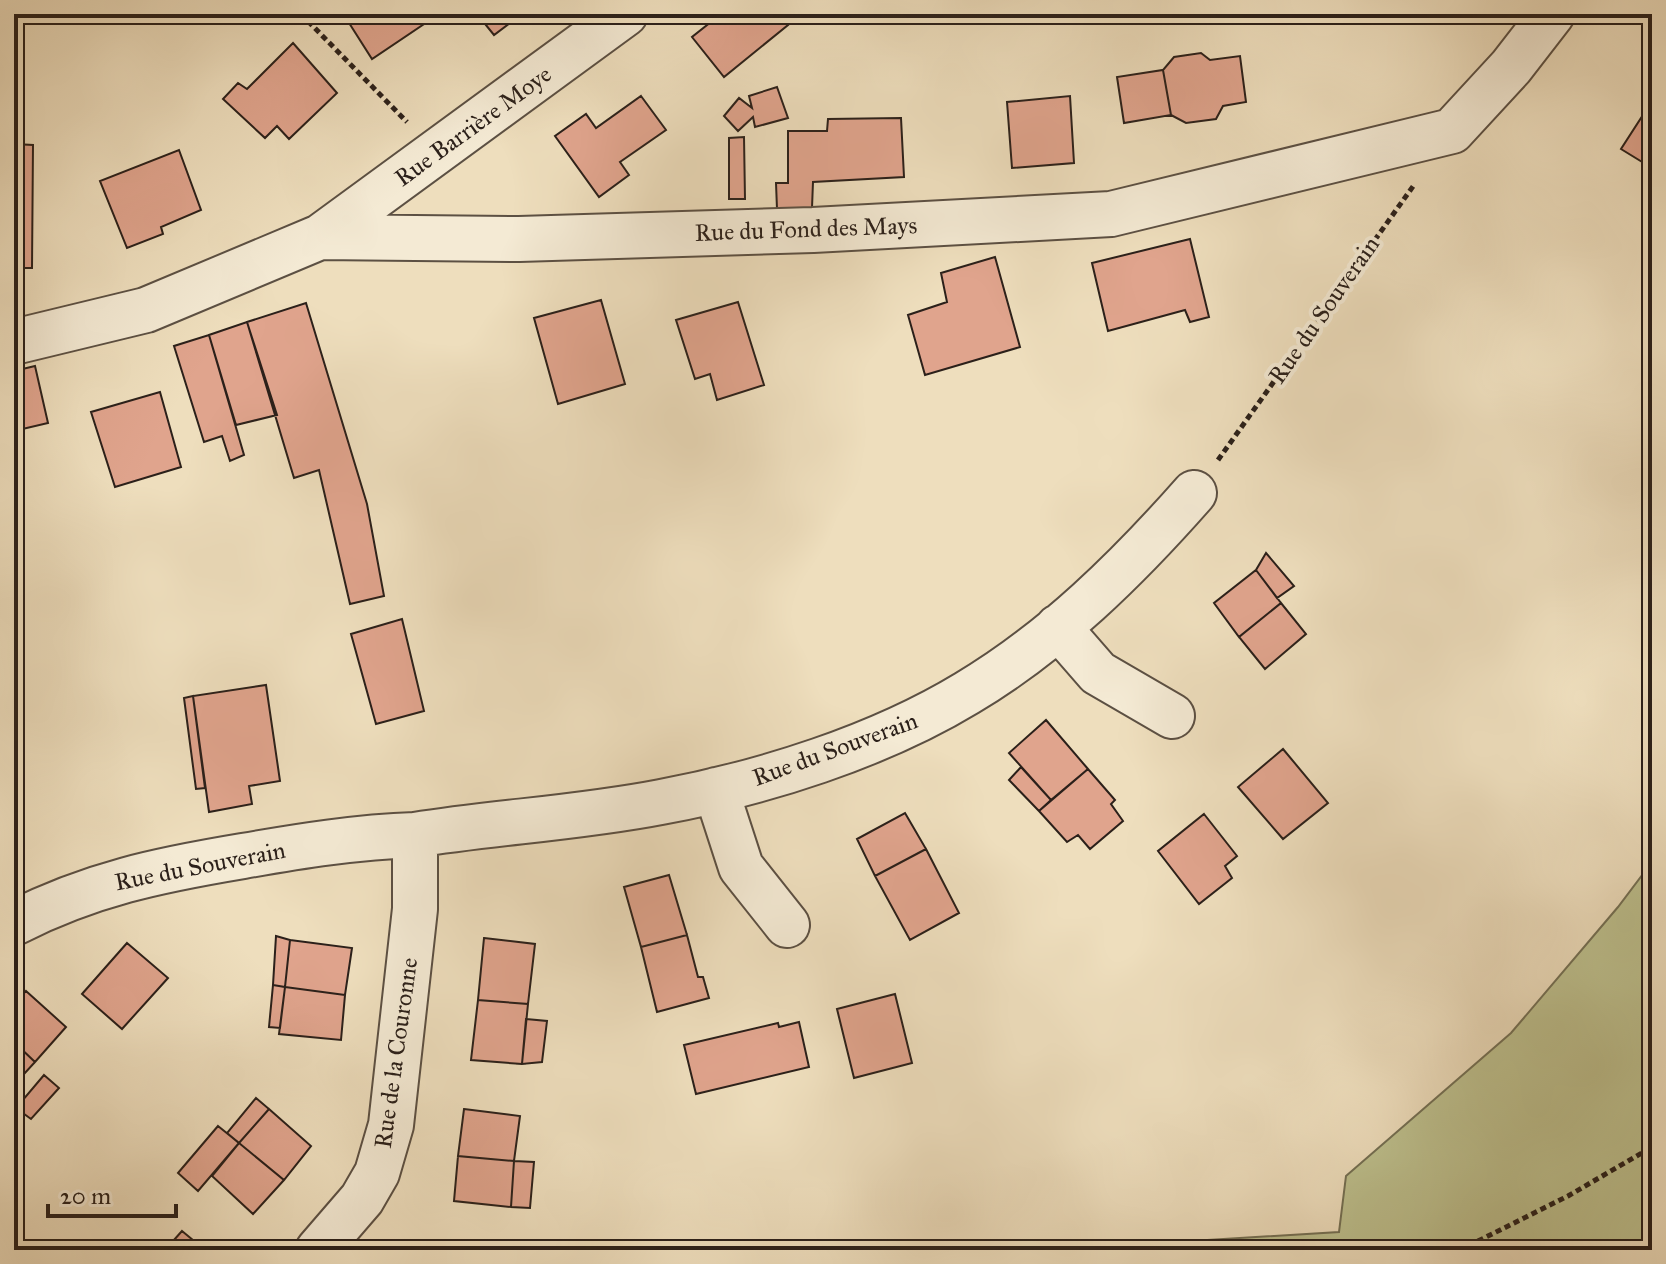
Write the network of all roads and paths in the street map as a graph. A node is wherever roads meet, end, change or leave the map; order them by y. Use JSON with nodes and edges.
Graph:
{"nodes":[{"id":1,"x":301,"y":14,"type":"edge"},
{"id":2,"x":625,"y":14,"type":"edge"},
{"id":3,"x":1552,"y":14,"type":"edge"},
{"id":4,"x":1452,"y":131,"type":"junction"},
{"id":5,"x":437,"y":153,"type":"junction"},
{"id":6,"x":320,"y":237,"type":"junction"},
{"id":7,"x":14,"y":342,"type":"edge"},
{"id":8,"x":1194,"y":493,"type":"joint"},
{"id":9,"x":1058,"y":627,"type":"junction"},
{"id":10,"x":1172,"y":716,"type":"dead end"},
{"id":11,"x":716,"y":790,"type":"junction"},
{"id":12,"x":415,"y":835,"type":"junction"},
{"id":13,"x":14,"y":923,"type":"edge"},
{"id":14,"x":787,"y":925,"type":"dead end"},
{"id":15,"x":1652,"y":1147,"type":"edge"},
{"id":16,"x":318,"y":1250,"type":"edge"},
{"id":17,"x":1460,"y":1250,"type":"edge"}],
"edges":[{"from":1,"to":5,"type":"path"},
{"from":2,"to":5,"type":"street","name":"Rue Barrière Moye"},
{"from":3,"to":4,"type":"street"},
{"from":4,"to":6,"type":"street","name":"Rue du Fond des Mays"},
{"from":4,"to":8,"type":"path","name":"Rue du Souverain"},
{"from":5,"to":6,"type":"street","name":"Rue Barrière Moye"},
{"from":6,"to":7,"type":"street","name":"Rue du Fond des Mays"},
{"from":8,"to":9,"type":"street","name":"Rue du Souverain"},
{"from":9,"to":10,"type":"street"},
{"from":9,"to":11,"type":"street","name":"Rue du Souverain"},
{"from":11,"to":12,"type":"street","name":"Rue du Souverain"},
{"from":11,"to":14,"type":"street"},
{"from":12,"to":13,"type":"street","name":"Rue du Souverain"},
{"from":12,"to":16,"type":"street","name":"Rue de la Couronne"},
{"from":15,"to":17,"type":"path"}]}
